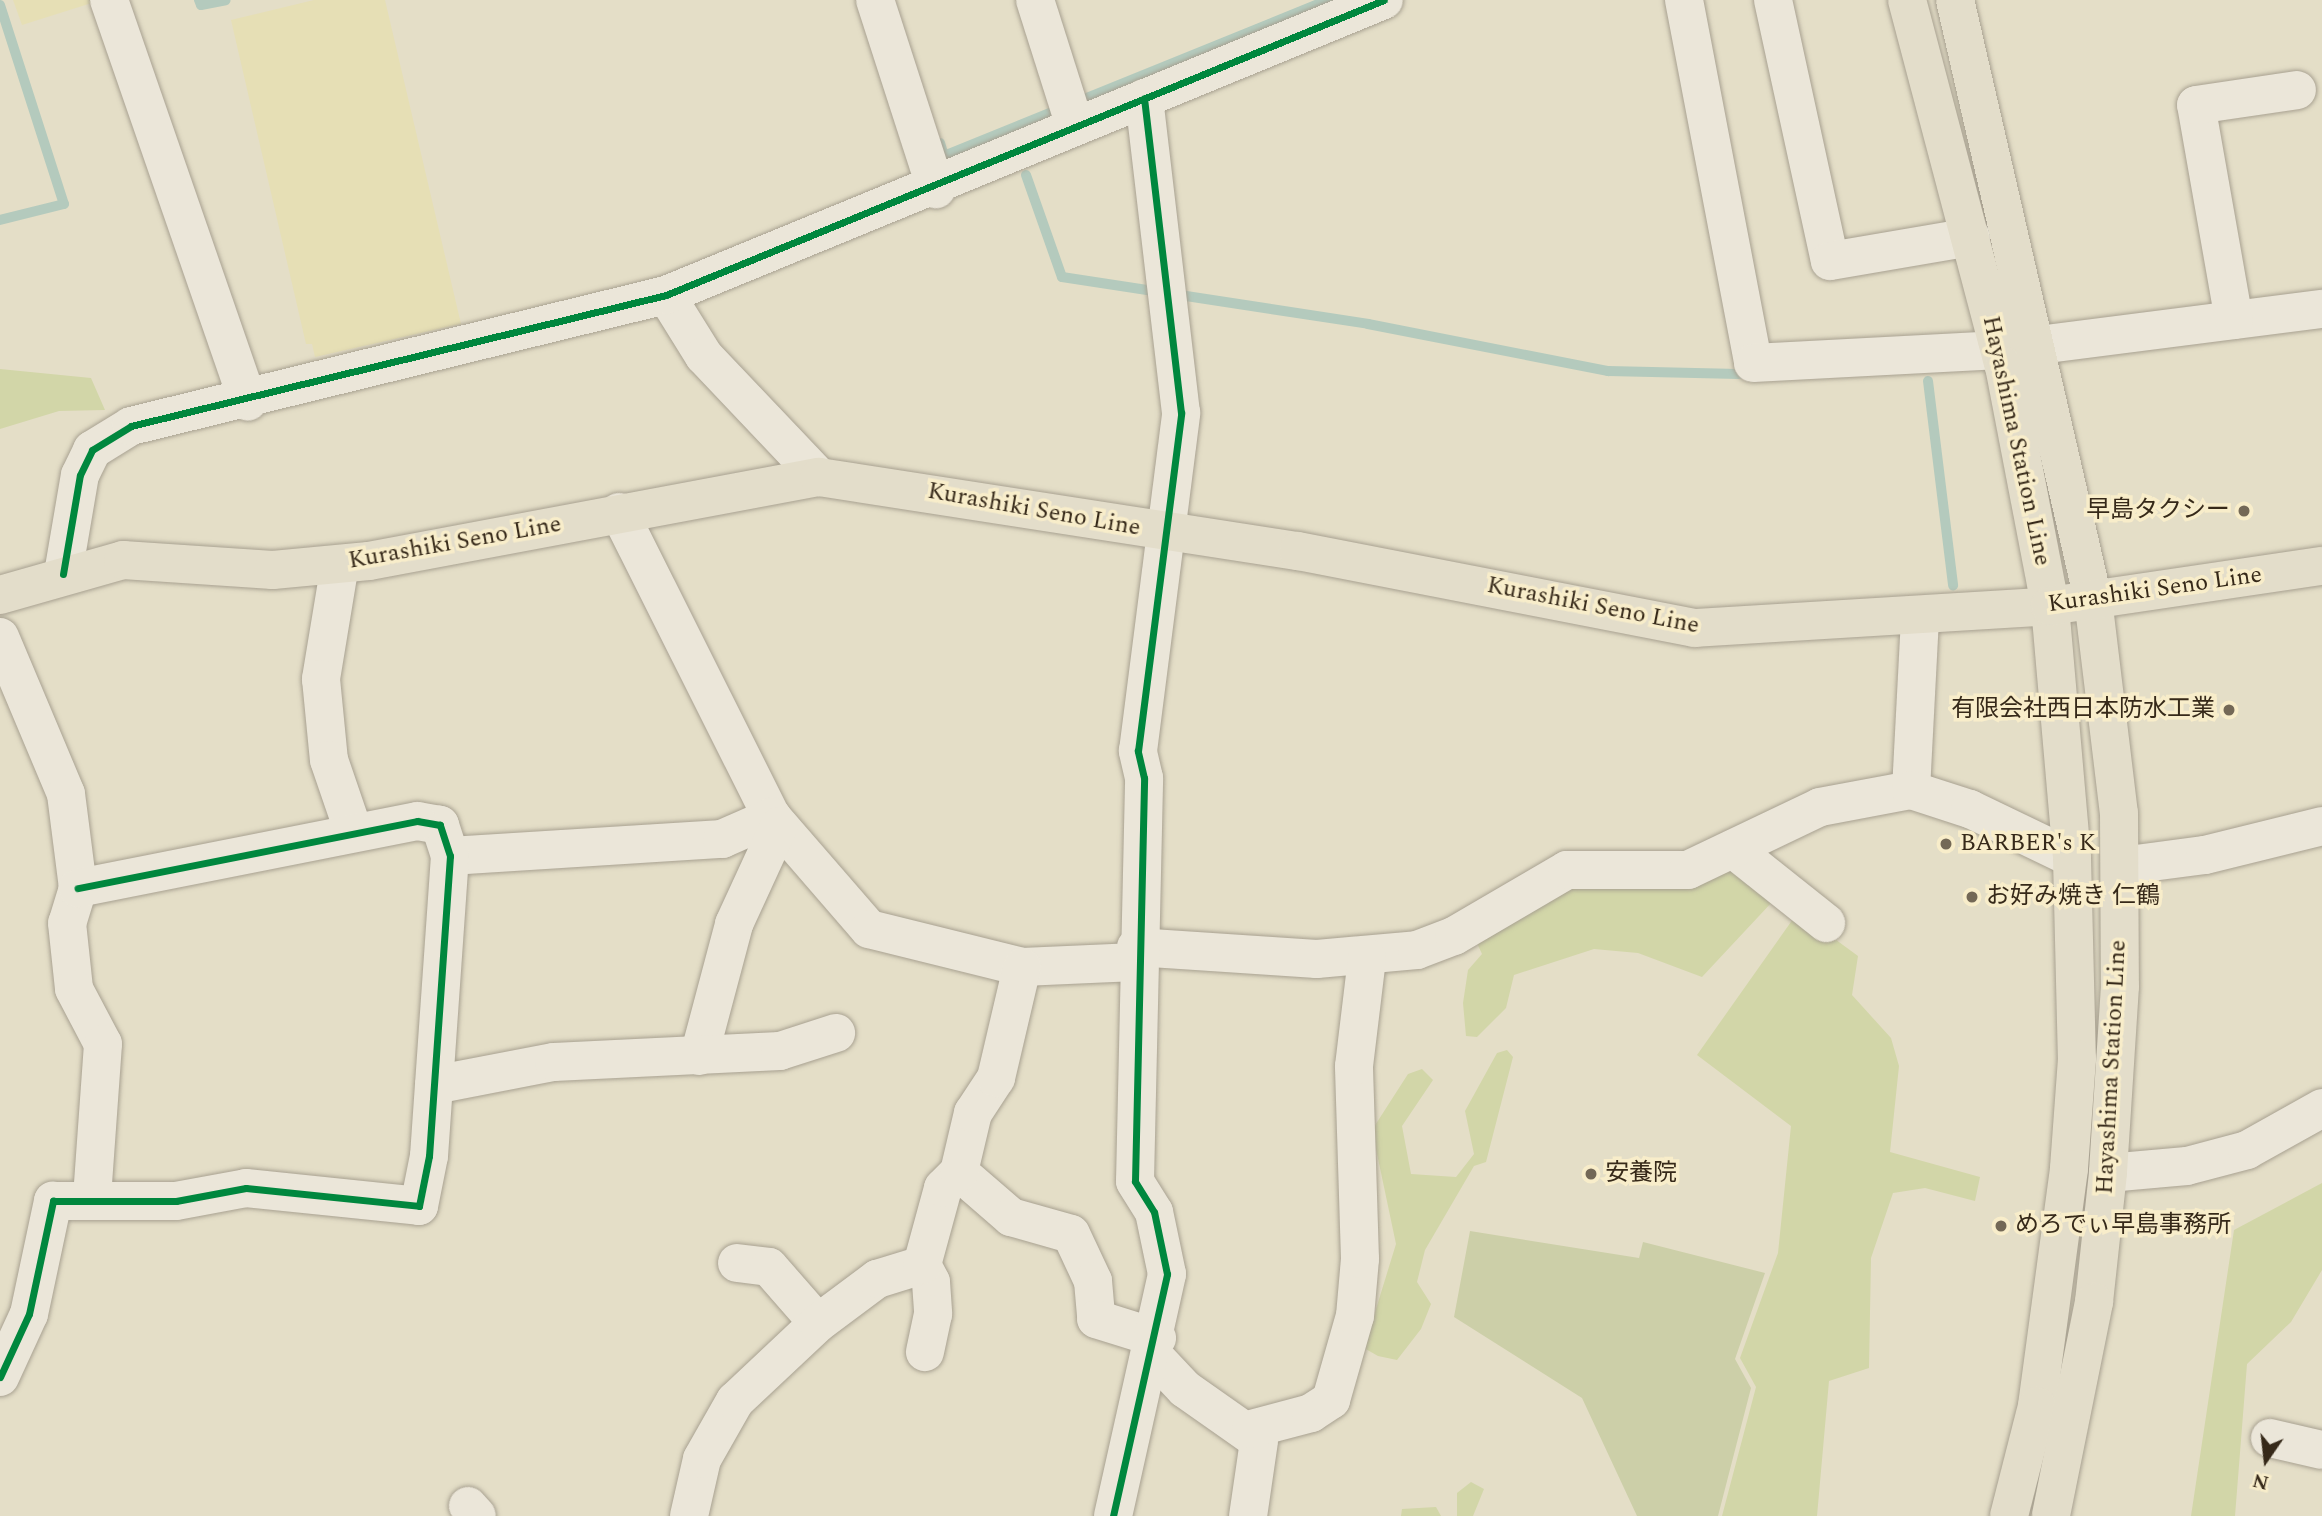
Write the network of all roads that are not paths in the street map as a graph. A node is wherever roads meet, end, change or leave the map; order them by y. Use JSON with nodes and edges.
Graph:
{"nodes":[{"id":1,"x":108,"y":0,"type":"edge"},
{"id":2,"x":875,"y":0,"type":"edge"},
{"id":3,"x":1035,"y":0,"type":"edge"},
{"id":4,"x":1384,"y":0,"type":"edge"},
{"id":5,"x":1684,"y":0,"type":"edge"},
{"id":6,"x":1773,"y":0,"type":"edge"},
{"id":7,"x":1907,"y":0,"type":"edge"},
{"id":8,"x":1955,"y":0,"type":"edge"},
{"id":9,"x":2297,"y":90,"type":"dead end"},
{"id":10,"x":1144,"y":98,"type":"junction"},
{"id":11,"x":1075,"y":126,"type":"junction"},
{"id":12,"x":936,"y":189,"type":"junction"},
{"id":13,"x":1970,"y":237,"type":"junction"},
{"id":14,"x":666,"y":295,"type":"junction"},
{"id":15,"x":2322,"y":309,"type":"edge"},
{"id":16,"x":2234,"y":320,"type":"junction"},
{"id":17,"x":2037,"y":345,"type":"junction"},
{"id":18,"x":2000,"y":350,"type":"junction"},
{"id":19,"x":248,"y":402,"type":"junction"},
{"id":20,"x":819,"y":477,"type":"junction"},
{"id":21,"x":619,"y":512,"type":"junction"},
{"id":22,"x":1168,"y":534,"type":"junction"},
{"id":23,"x":340,"y":564,"type":"junction"},
{"id":24,"x":2322,"y":566,"type":"edge"},
{"id":25,"x":63,"y":574,"type":"junction"},
{"id":26,"x":0,"y":595,"type":"edge"},
{"id":27,"x":2093,"y":599,"type":"junction"},
{"id":28,"x":2050,"y":606,"type":"junction"},
{"id":29,"x":1920,"y":616,"type":"junction"},
{"id":30,"x":0,"y":637,"type":"edge"},
{"id":31,"x":1911,"y":790,"type":"junction"},
{"id":32,"x":775,"y":821,"type":"junction"},
{"id":33,"x":2322,"y":826,"type":"edge"},
{"id":34,"x":354,"y":833,"type":"junction"},
{"id":35,"x":1733,"y":849,"type":"junction"},
{"id":36,"x":450,"y":856,"type":"junction"},
{"id":37,"x":2072,"y":858,"type":"junction"},
{"id":38,"x":2120,"y":866,"type":"junction"},
{"id":39,"x":78,"y":888,"type":"junction"},
{"id":40,"x":1826,"y":923,"type":"dead end"},
{"id":41,"x":1136,"y":955,"type":"junction"},
{"id":42,"x":1367,"y":958,"type":"junction"},
{"id":43,"x":1022,"y":967,"type":"junction"},
{"id":44,"x":836,"y":1033,"type":"dead end"},
{"id":45,"x":699,"y":1056,"type":"junction"},
{"id":46,"x":434,"y":1085,"type":"junction"},
{"id":47,"x":2322,"y":1108,"type":"edge"},
{"id":48,"x":959,"y":1172,"type":"junction"},
{"id":49,"x":2108,"y":1173,"type":"junction"},
{"id":50,"x":92,"y":1196,"type":"junction"},
{"id":51,"x":737,"y":1263,"type":"dead end"},
{"id":52,"x":922,"y":1265,"type":"junction"},
{"id":53,"x":818,"y":1323,"type":"junction"},
{"id":54,"x":1155,"y":1346,"type":"junction"},
{"id":55,"x":925,"y":1352,"type":"dead end"},
{"id":56,"x":0,"y":1377,"type":"edge"},
{"id":57,"x":1251,"y":1429,"type":"junction"},
{"id":58,"x":2270,"y":1438,"type":"dead end"},
{"id":59,"x":2322,"y":1450,"type":"edge"},
{"id":60,"x":689,"y":1516,"type":"edge"},
{"id":61,"x":1113,"y":1516,"type":"edge"},
{"id":62,"x":1248,"y":1516,"type":"edge"},
{"id":63,"x":2009,"y":1516,"type":"edge"},
{"id":64,"x":2051,"y":1516,"type":"edge"}],
"edges":[{"from":1,"to":19,"type":"street"},
{"from":2,"to":12,"type":"street"},
{"from":3,"to":11,"type":"street"},
{"from":4,"to":10,"type":"street"},
{"from":5,"to":18,"type":"street"},
{"from":6,"to":13,"type":"street"},
{"from":7,"to":13,"type":"main road","name":"Hayashima Station Line"},
{"from":8,"to":17,"type":"main road","name":"Hayashima Station Line"},
{"from":9,"to":16,"type":"street"},
{"from":10,"to":11,"type":"street"},
{"from":10,"to":22,"type":"street"},
{"from":11,"to":12,"type":"street"},
{"from":12,"to":14,"type":"street"},
{"from":13,"to":18,"type":"main road","name":"Hayashima Station Line"},
{"from":14,"to":19,"type":"street"},
{"from":14,"to":20,"type":"street"},
{"from":15,"to":16,"type":"street"},
{"from":16,"to":17,"type":"street"},
{"from":17,"to":18,"type":"street"},
{"from":17,"to":27,"type":"main road","name":"Hayashima Station Line"},
{"from":18,"to":28,"type":"main road","name":"Hayashima Station Line"},
{"from":19,"to":25,"type":"street"},
{"from":20,"to":21,"type":"main road","name":"Kurashiki Seno Line"},
{"from":20,"to":22,"type":"main road","name":"Kurashiki Seno Line"},
{"from":21,"to":23,"type":"main road","name":"Kurashiki Seno Line"},
{"from":21,"to":32,"type":"street"},
{"from":22,"to":29,"type":"main road","name":"Kurashiki Seno Line"},
{"from":22,"to":41,"type":"street"},
{"from":23,"to":25,"type":"main road","name":"Kurashiki Seno Line"},
{"from":23,"to":34,"type":"street"},
{"from":24,"to":27,"type":"main road","name":"Kurashiki Seno Line"},
{"from":25,"to":26,"type":"main road","name":"Kurashiki Seno Line"},
{"from":27,"to":28,"type":"main road","name":"Kurashiki Seno Line"},
{"from":27,"to":38,"type":"main road","name":"Hayashima Station Line"},
{"from":28,"to":29,"type":"main road","name":"Kurashiki Seno Line"},
{"from":28,"to":37,"type":"main road","name":"Hayashima Station Line"},
{"from":29,"to":31,"type":"street"},
{"from":30,"to":39,"type":"street"},
{"from":31,"to":35,"type":"street"},
{"from":31,"to":37,"type":"street"},
{"from":32,"to":36,"type":"street"},
{"from":32,"to":43,"type":"street"},
{"from":32,"to":45,"type":"street"},
{"from":33,"to":38,"type":"street"},
{"from":34,"to":36,"type":"street"},
{"from":34,"to":39,"type":"street"},
{"from":35,"to":40,"type":"street"},
{"from":35,"to":42,"type":"street"},
{"from":36,"to":46,"type":"street"},
{"from":37,"to":63,"type":"main road","name":"Hayashima Station Line"},
{"from":38,"to":49,"type":"main road","name":"Hayashima Station Line"},
{"from":39,"to":50,"type":"street"},
{"from":41,"to":42,"type":"street"},
{"from":41,"to":43,"type":"street"},
{"from":41,"to":54,"type":"street"},
{"from":42,"to":57,"type":"street"},
{"from":43,"to":48,"type":"street"},
{"from":44,"to":45,"type":"street"},
{"from":45,"to":46,"type":"street"},
{"from":46,"to":50,"type":"street"},
{"from":47,"to":49,"type":"street"},
{"from":48,"to":52,"type":"street"},
{"from":48,"to":54,"type":"street"},
{"from":49,"to":64,"type":"main road","name":"Hayashima Station Line"},
{"from":50,"to":56,"type":"street"},
{"from":51,"to":53,"type":"street"},
{"from":52,"to":53,"type":"street"},
{"from":52,"to":55,"type":"street"},
{"from":53,"to":60,"type":"street"},
{"from":54,"to":57,"type":"street"},
{"from":54,"to":61,"type":"street"},
{"from":57,"to":62,"type":"street"},
{"from":58,"to":59,"type":"street"}]}
